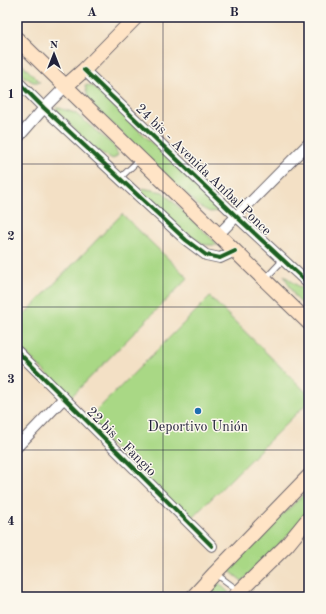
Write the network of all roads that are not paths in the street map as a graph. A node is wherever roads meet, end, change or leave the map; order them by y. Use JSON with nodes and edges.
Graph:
{"nodes":[{"id":1,"x":136,"y":17,"type":"edge"},
{"id":2,"x":17,"y":39,"type":"edge"},
{"id":3,"x":84,"y":70,"type":"junction"},
{"id":4,"x":17,"y":81,"type":"edge"},
{"id":5,"x":66,"y":86,"type":"junction"},
{"id":6,"x":44,"y":108,"type":"junction"},
{"id":7,"x":17,"y":139,"type":"edge"},
{"id":8,"x":309,"y":144,"type":"edge"},
{"id":9,"x":140,"y":159,"type":"junction"},
{"id":10,"x":119,"y":179,"type":"junction"},
{"id":11,"x":237,"y":216,"type":"junction"},
{"id":12,"x":218,"y":235,"type":"junction"},
{"id":13,"x":235,"y":251,"type":"junction"},
{"id":14,"x":283,"y":260,"type":"junction"},
{"id":15,"x":264,"y":280,"type":"junction"},
{"id":16,"x":309,"y":284,"type":"edge"},
{"id":17,"x":309,"y":323,"type":"edge"},
{"id":18,"x":17,"y":351,"type":"edge"},
{"id":19,"x":64,"y":398,"type":"junction"},
{"id":20,"x":17,"y":447,"type":"edge"},
{"id":21,"x":309,"y":476,"type":"edge"},
{"id":22,"x":309,"y":518,"type":"edge"},
{"id":23,"x":212,"y":546,"type":"dead end"},
{"id":24,"x":214,"y":573,"type":"junction"},
{"id":25,"x":237,"y":594,"type":"edge"},
{"id":26,"x":193,"y":597,"type":"edge"}],
"edges":[{"from":1,"to":3,"type":"main road"},
{"from":2,"to":5,"type":"main road"},
{"from":3,"to":5,"type":"main road"},
{"from":3,"to":11,"type":"street","name":"24 bis - Avenida Aníbal Ponce"},
{"from":4,"to":6,"type":"street"},
{"from":5,"to":6,"type":"street"},
{"from":5,"to":9,"type":"main road"},
{"from":6,"to":7,"type":"street"},
{"from":6,"to":10,"type":"street"},
{"from":8,"to":11,"type":"street"},
{"from":9,"to":10,"type":"lane"},
{"from":9,"to":12,"type":"main road"},
{"from":10,"to":13,"type":"street"},
{"from":11,"to":12,"type":"street"},
{"from":11,"to":14,"type":"street","name":"24 bis - Avenida Aníbal Ponce"},
{"from":12,"to":13,"type":"main road"},
{"from":13,"to":15,"type":"main road"},
{"from":14,"to":15,"type":"lane"},
{"from":14,"to":16,"type":"street","name":"24 bis - Avenida Aníbal Ponce"},
{"from":15,"to":17,"type":"main road"},
{"from":18,"to":19,"type":"street","name":"22 bis - Fangio"},
{"from":19,"to":20,"type":"street"},
{"from":19,"to":23,"type":"street","name":"22 bis - Fangio"},
{"from":21,"to":24,"type":"main road"},
{"from":22,"to":25,"type":"main road"},
{"from":24,"to":25,"type":"lane"},
{"from":24,"to":26,"type":"main road"}]}
